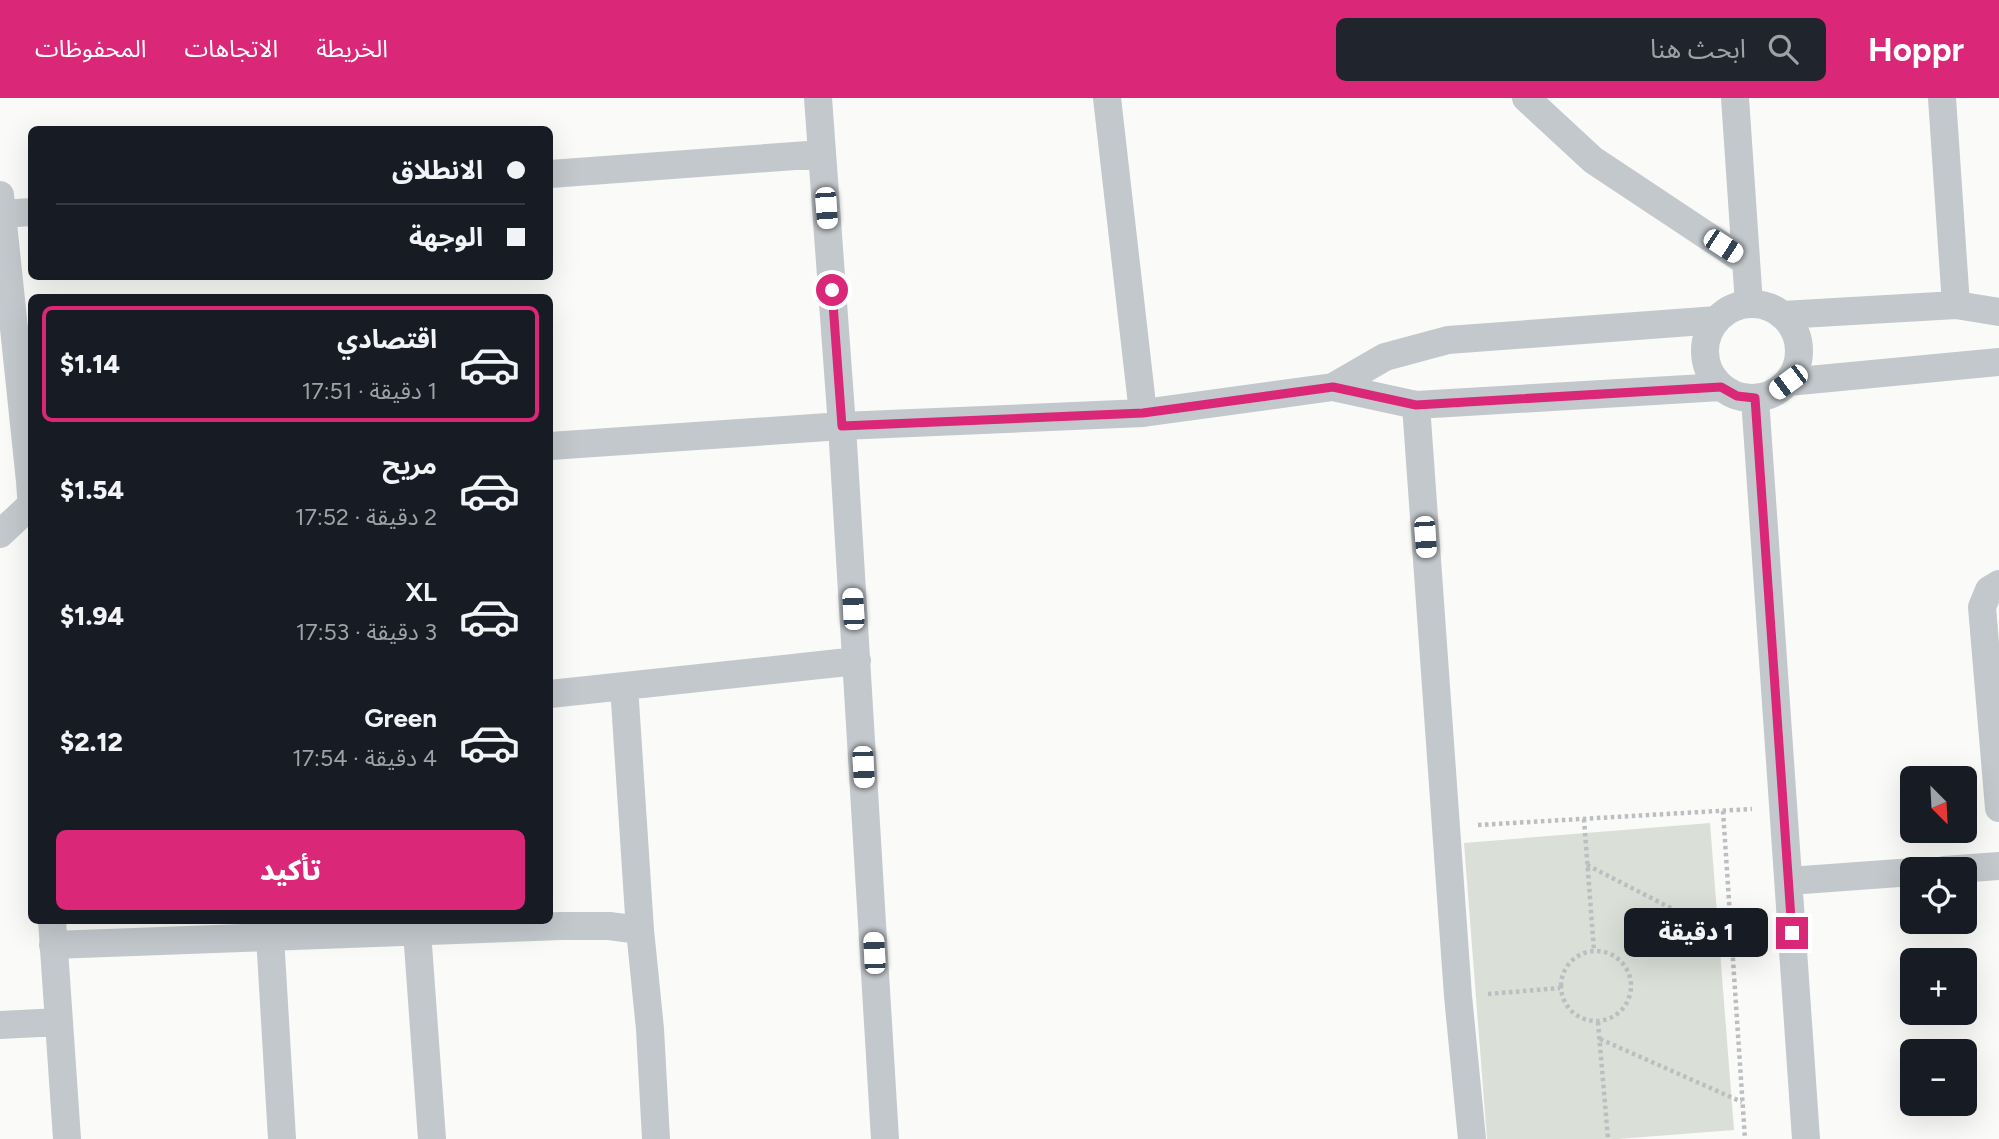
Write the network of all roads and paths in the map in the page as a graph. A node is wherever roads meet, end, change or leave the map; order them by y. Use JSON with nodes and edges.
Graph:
{"nodes":[{"id":1,"x":818,"y":98,"type":"edge"},
{"id":2,"x":1107,"y":98,"type":"edge"},
{"id":3,"x":1526,"y":98,"type":"edge"},
{"id":4,"x":1735,"y":98,"type":"edge"},
{"id":5,"x":1942,"y":98,"type":"edge"},
{"id":6,"x":822,"y":154,"type":"junction"},
{"id":7,"x":553,"y":174,"type":"edge"},
{"id":8,"x":1,"y":204,"type":"edge"},
{"id":9,"x":28,"y":211,"type":"edge"},
{"id":10,"x":1745,"y":261,"type":"junction"},
{"id":11,"x":1749,"y":303,"type":"junction"},
{"id":12,"x":1956,"y":305,"type":"junction"},
{"id":13,"x":1999,"y":312,"type":"edge"},
{"id":14,"x":1783,"y":315,"type":"junction"},
{"id":15,"x":1717,"y":320,"type":"junction"},
{"id":16,"x":1999,"y":362,"type":"edge"},
{"id":17,"x":1788,"y":382,"type":"junction"},
{"id":18,"x":1333,"y":387,"type":"junction"},
{"id":19,"x":1721,"y":387,"type":"junction"},
{"id":20,"x":1755,"y":398,"type":"junction"},
{"id":21,"x":1416,"y":405,"type":"junction"},
{"id":22,"x":1143,"y":413,"type":"junction"},
{"id":23,"x":842,"y":426,"type":"junction"},
{"id":24,"x":553,"y":446,"type":"edge"},
{"id":25,"x":28,"y":460,"type":"edge"},
{"id":26,"x":28,"y":493,"type":"edge"},
{"id":27,"x":0,"y":534,"type":"edge"},
{"id":28,"x":1999,"y":584,"type":"edge"},
{"id":29,"x":857,"y":661,"type":"junction"},
{"id":30,"x":624,"y":686,"type":"junction"},
{"id":31,"x":553,"y":694,"type":"edge"},
{"id":32,"x":1783,"y":807,"type":"junction"},
{"id":33,"x":1999,"y":808,"type":"edge"},
{"id":34,"x":1723,"y":811,"type":"junction"},
{"id":35,"x":1584,"y":818,"type":"junction"},
{"id":36,"x":1446,"y":827,"type":"junction"},
{"id":37,"x":1587,"y":865,"type":"junction"},
{"id":38,"x":1999,"y":866,"type":"edge"},
{"id":39,"x":1977,"y":868,"type":"edge"},
{"id":40,"x":1900,"y":873,"type":"edge"},
{"id":41,"x":1788,"y":881,"type":"junction"},
{"id":42,"x":640,"y":930,"type":"junction"},
{"id":43,"x":283,"y":931,"type":"edge"},
{"id":44,"x":417,"y":931,"type":"junction"},
{"id":45,"x":53,"y":933,"type":"edge"},
{"id":46,"x":1731,"y":939,"type":"junction"},
{"id":47,"x":1594,"y":951,"type":"junction"},
{"id":48,"x":1560,"y":988,"type":"junction"},
{"id":49,"x":1458,"y":996,"type":"junction"},
{"id":50,"x":59,"y":1022,"type":"junction"},
{"id":51,"x":1598,"y":1022,"type":"junction"},
{"id":52,"x":0,"y":1025,"type":"edge"},
{"id":53,"x":1600,"y":1039,"type":"junction"},
{"id":54,"x":1742,"y":1102,"type":"junction"},
{"id":55,"x":67,"y":1139,"type":"edge"},
{"id":56,"x":282,"y":1139,"type":"edge"},
{"id":57,"x":432,"y":1139,"type":"edge"},
{"id":58,"x":656,"y":1139,"type":"edge"},
{"id":59,"x":885,"y":1139,"type":"edge"},
{"id":60,"x":1472,"y":1139,"type":"edge"},
{"id":61,"x":1608,"y":1139,"type":"edge"},
{"id":62,"x":1745,"y":1139,"type":"edge"},
{"id":63,"x":1806,"y":1139,"type":"edge"}],
"edges":[{"from":1,"to":6,"type":"street"},
{"from":2,"to":22,"type":"street"},
{"from":3,"to":10,"type":"street"},
{"from":4,"to":10,"type":"street"},
{"from":5,"to":12,"type":"street"},
{"from":6,"to":7,"type":"street"},
{"from":6,"to":23,"type":"street"},
{"from":8,"to":9,"type":"street"},
{"from":8,"to":25,"type":"street"},
{"from":10,"to":11,"type":"street"},
{"from":11,"to":14,"type":"street"},
{"from":11,"to":15,"type":"street"},
{"from":12,"to":13,"type":"street"},
{"from":12,"to":14,"type":"street"},
{"from":14,"to":17,"type":"street"},
{"from":15,"to":18,"type":"street"},
{"from":15,"to":19,"type":"street"},
{"from":16,"to":17,"type":"street"},
{"from":17,"to":20,"type":"street"},
{"from":18,"to":21,"type":"street"},
{"from":18,"to":22,"type":"street"},
{"from":19,"to":20,"type":"street"},
{"from":19,"to":21,"type":"street"},
{"from":20,"to":32,"type":"street"},
{"from":21,"to":36,"type":"street"},
{"from":22,"to":23,"type":"street"},
{"from":23,"to":24,"type":"street"},
{"from":23,"to":29,"type":"street"},
{"from":26,"to":27,"type":"street"},
{"from":28,"to":33,"type":"street"},
{"from":29,"to":30,"type":"street"},
{"from":29,"to":59,"type":"street"},
{"from":30,"to":31,"type":"street"},
{"from":30,"to":42,"type":"street"},
{"from":32,"to":34,"type":"path"},
{"from":32,"to":41,"type":"street"},
{"from":34,"to":35,"type":"path"},
{"from":34,"to":46,"type":"path"},
{"from":35,"to":36,"type":"path"},
{"from":35,"to":37,"type":"path"},
{"from":36,"to":49,"type":"street"},
{"from":37,"to":46,"type":"path"},
{"from":37,"to":47,"type":"path"},
{"from":38,"to":39,"type":"street"},
{"from":40,"to":41,"type":"street"},
{"from":41,"to":63,"type":"street"},
{"from":42,"to":44,"type":"street"},
{"from":42,"to":58,"type":"street"},
{"from":43,"to":44,"type":"street"},
{"from":43,"to":45,"type":"street"},
{"from":43,"to":56,"type":"street"},
{"from":44,"to":57,"type":"street"},
{"from":45,"to":50,"type":"street"},
{"from":46,"to":54,"type":"path"},
{"from":47,"to":48,"type":"path"},
{"from":47,"to":51,"type":"path"},
{"from":48,"to":49,"type":"path"},
{"from":48,"to":51,"type":"path"},
{"from":49,"to":60,"type":"street"},
{"from":50,"to":52,"type":"street"},
{"from":50,"to":55,"type":"street"},
{"from":51,"to":53,"type":"path"},
{"from":53,"to":54,"type":"path"},
{"from":53,"to":61,"type":"path"},
{"from":54,"to":62,"type":"path"}]}
